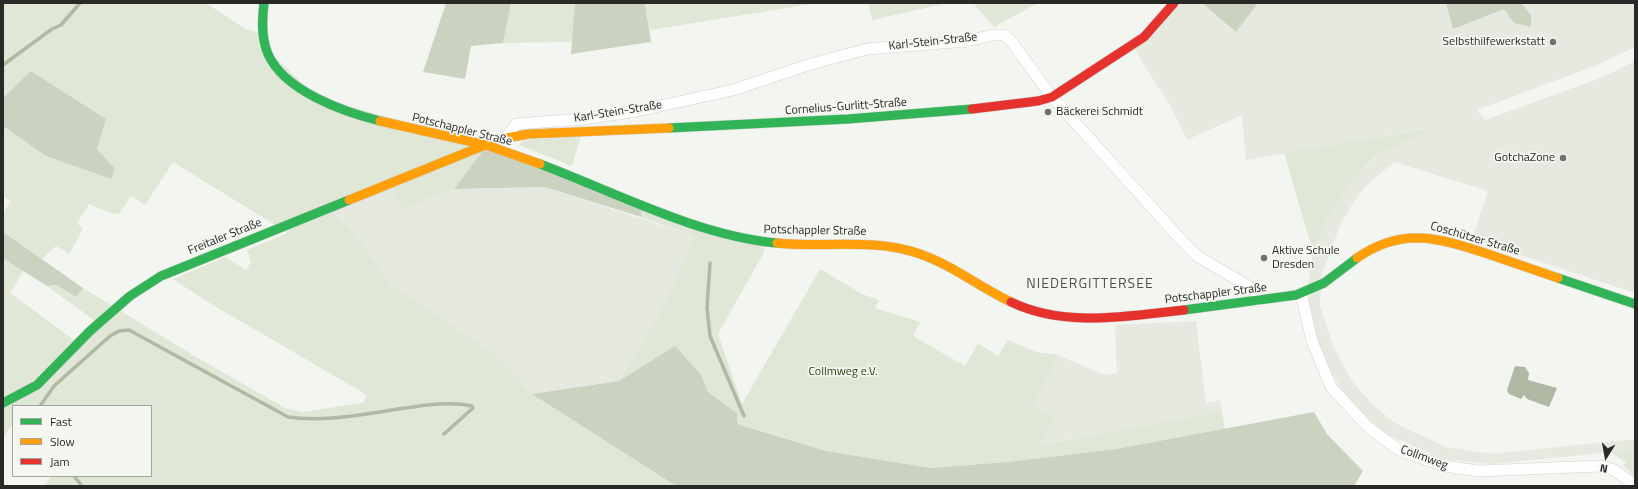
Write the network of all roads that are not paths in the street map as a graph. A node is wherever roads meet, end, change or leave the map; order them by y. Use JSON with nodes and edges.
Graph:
{"nodes":[{"id":1,"x":264,"y":3,"type":"edge"},
{"id":2,"x":1174,"y":3,"type":"edge"},
{"id":3,"x":1052,"y":97,"type":"junction"},
{"id":4,"x":506,"y":138,"type":"junction"},
{"id":5,"x":487,"y":145,"type":"junction"},
{"id":6,"x":1316,"y":288,"type":"joint"},
{"id":7,"x":1301,"y":293,"type":"junction"},
{"id":8,"x":1257,"y":301,"type":"junction"},
{"id":9,"x":1635,"y":304,"type":"edge"},
{"id":10,"x":3,"y":403,"type":"edge"},
{"id":11,"x":1635,"y":485,"type":"edge"}],
"edges":[{"from":1,"to":5,"type":"street","name":"Potschappler Straße"},
{"from":2,"to":3,"type":"street","name":"Cornelius-Gurlitt-Straße"},
{"from":3,"to":4,"type":"street","name":"Cornelius-Gurlitt-Straße"},
{"from":3,"to":4,"type":"street","name":"Karl-Stein-Straße"},
{"from":3,"to":8,"type":"street","name":"Karl-Stein-Straße"},
{"from":4,"to":5,"type":"street","name":"Cornelius-Gurlitt-Straße"},
{"from":5,"to":8,"type":"street","name":"Potschappler Straße"},
{"from":5,"to":10,"type":"street","name":"Freitaler Straße"},
{"from":6,"to":7,"type":"street","name":"Potschappler Straße"},
{"from":6,"to":9,"type":"street","name":"Coschützer Straße"},
{"from":7,"to":8,"type":"street","name":"Potschappler Straße"},
{"from":7,"to":11,"type":"street","name":"Collmweg"}]}
